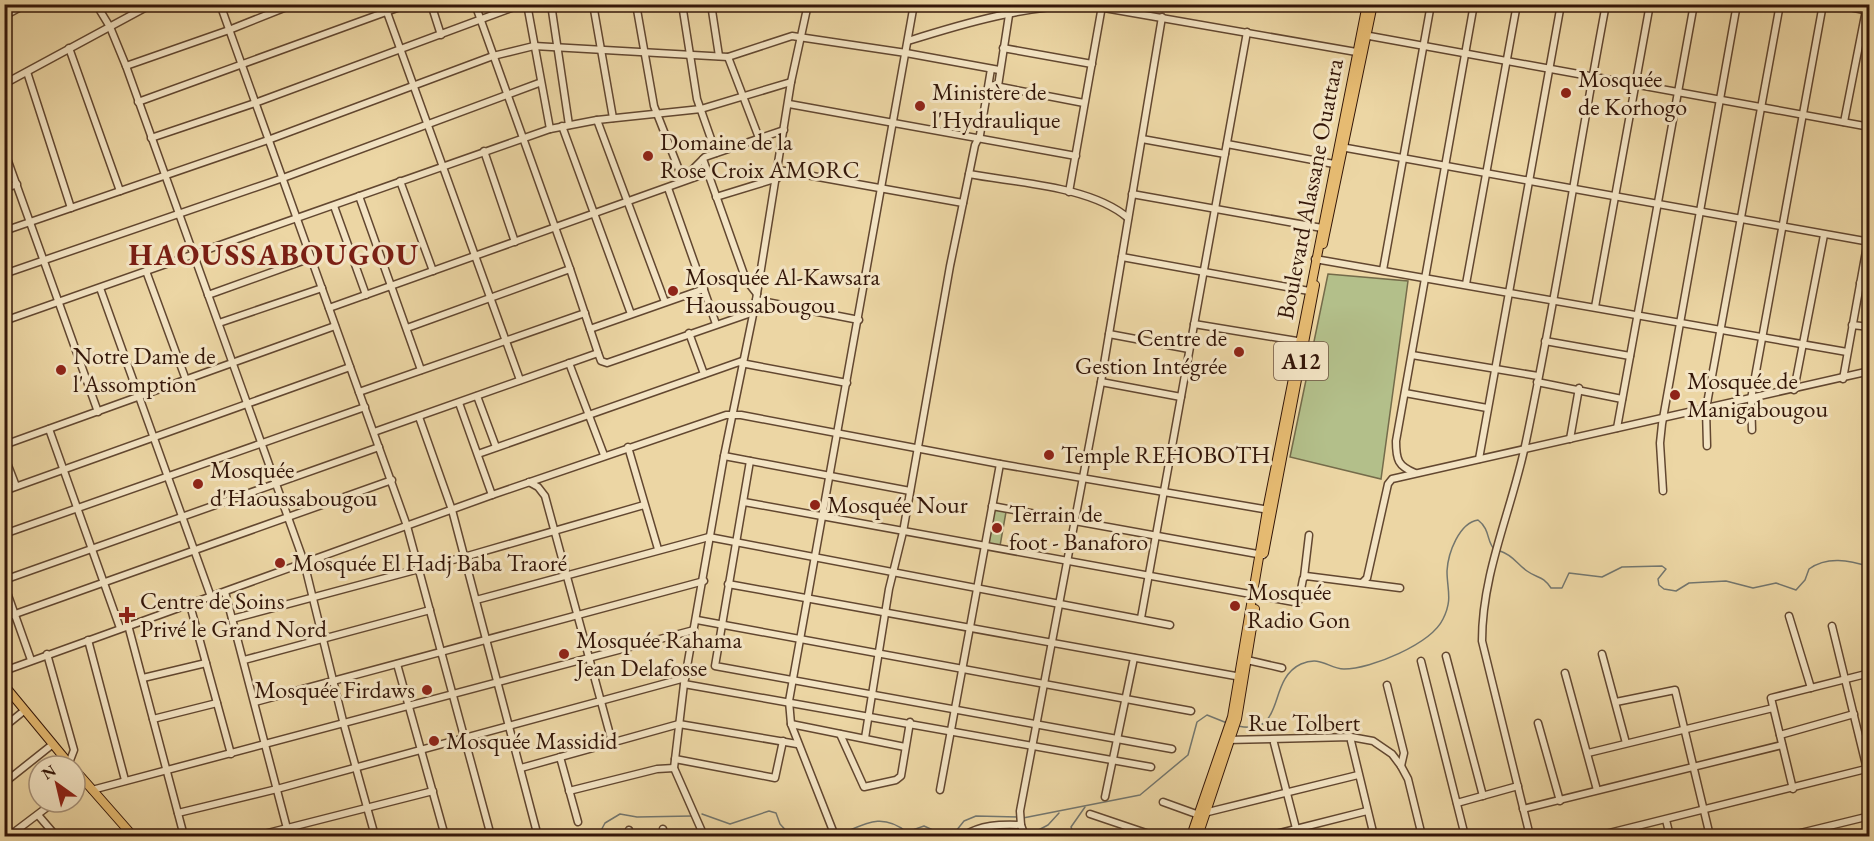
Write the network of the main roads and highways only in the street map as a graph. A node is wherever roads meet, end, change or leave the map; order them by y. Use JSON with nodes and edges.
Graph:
{"nodes":[{"id":1,"x":1367,"y":4,"type":"edge"},
{"id":2,"x":1373,"y":4,"type":"edge"},
{"id":3,"x":1364,"y":35,"type":"junction"},
{"id":4,"x":1340,"y":147,"type":"junction"},
{"id":5,"x":1333,"y":183,"type":"junction"},
{"id":6,"x":1317,"y":259,"type":"junction"},
{"id":7,"x":1302,"y":342,"type":"junction"},
{"id":8,"x":1255,"y":596,"type":"junction"},
{"id":9,"x":1241,"y":677,"type":"junction"},
{"id":10,"x":4,"y":685,"type":"edge"},
{"id":11,"x":61,"y":754,"type":"edge"},
{"id":12,"x":87,"y":784,"type":"edge"},
{"id":13,"x":1202,"y":813,"type":"junction"},
{"id":14,"x":133,"y":837,"type":"edge"},
{"id":15,"x":1191,"y":837,"type":"edge"},
{"id":16,"x":1198,"y":837,"type":"edge"}],
"edges":[{"from":1,"to":3,"type":"main road","name":"Boulevard Alassane Ouattara","number":"A12"},
{"from":2,"to":3,"type":"main road","name":"Boulevard Alassane Ouattara","number":"A12"},
{"from":3,"to":4,"type":"main road","name":"Boulevard Alassane Ouattara","number":"A12"},
{"from":4,"to":5,"type":"main road","name":"Boulevard Alassane Ouattara","number":"A12"},
{"from":4,"to":5,"type":"main road","name":"Boulevard Alassane Ouattara","number":"A12"},
{"from":5,"to":6,"type":"main road","name":"Boulevard Alassane Ouattara","number":"A12"},
{"from":5,"to":6,"type":"main road","name":"Boulevard Alassane Ouattara","number":"A12"},
{"from":6,"to":7,"type":"main road","name":"Boulevard Alassane Ouattara","number":"A12"},
{"from":6,"to":7,"type":"main road","name":"Boulevard Alassane Ouattara","number":"A12"},
{"from":7,"to":8,"type":"main road","name":"Boulevard Alassane Ouattara","number":"A12"},
{"from":8,"to":9,"type":"main road","name":"Boulevard Alassane Ouattara","number":"A12"},
{"from":8,"to":9,"type":"main road","name":"Boulevard Alassane Ouattara","number":"A12"},
{"from":9,"to":13,"type":"main road","name":"Boulevard Alassane Ouattara","number":"A12"},
{"from":10,"to":11,"type":"main road"},
{"from":12,"to":14,"type":"main road"},
{"from":13,"to":15,"type":"main road","name":"Boulevard Alassane Ouattara","number":"A12"},
{"from":13,"to":16,"type":"main road","name":"Boulevard Alassane Ouattara","number":"A12"}]}
